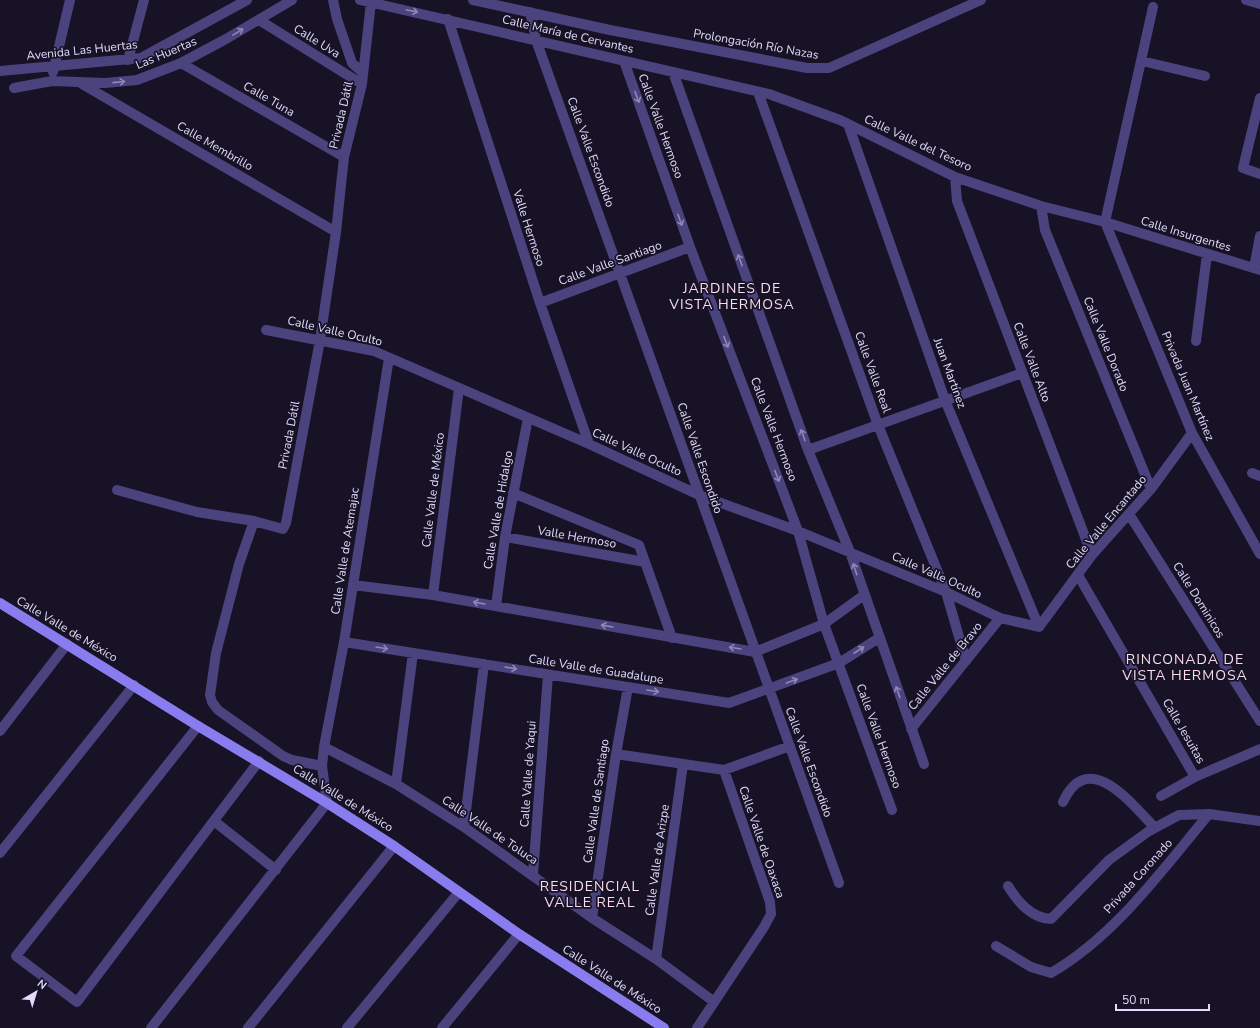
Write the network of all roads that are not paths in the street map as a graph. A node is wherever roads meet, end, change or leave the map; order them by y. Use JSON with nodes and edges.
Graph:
{"nodes":[{"id":1,"x":70,"y":0,"type":"edge"},
{"id":2,"x":144,"y":0,"type":"edge"},
{"id":3,"x":247,"y":0,"type":"edge"},
{"id":4,"x":292,"y":0,"type":"edge"},
{"id":5,"x":333,"y":0,"type":"edge"},
{"id":6,"x":360,"y":0,"type":"edge"},
{"id":7,"x":472,"y":0,"type":"edge"},
{"id":8,"x":981,"y":0,"type":"edge"},
{"id":9,"x":1246,"y":0,"type":"edge"},
{"id":10,"x":371,"y":2,"type":"junction"},
{"id":11,"x":1260,"y":4,"type":"edge"},
{"id":12,"x":1153,"y":7,"type":"dead end"},
{"id":13,"x":530,"y":12,"type":"junction"},
{"id":14,"x":448,"y":19,"type":"junction"},
{"id":15,"x":259,"y":20,"type":"junction"},
{"id":16,"x":536,"y":40,"type":"junction"},
{"id":17,"x":128,"y":60,"type":"junction"},
{"id":18,"x":624,"y":61,"type":"junction"},
{"id":19,"x":1142,"y":61,"type":"junction"},
{"id":20,"x":181,"y":63,"type":"junction"},
{"id":21,"x":53,"y":66,"type":"junction"},
{"id":22,"x":0,"y":71,"type":"edge"},
{"id":23,"x":673,"y":72,"type":"junction"},
{"id":24,"x":1205,"y":76,"type":"dead end"},
{"id":25,"x":363,"y":79,"type":"junction"},
{"id":26,"x":52,"y":81,"type":"junction"},
{"id":27,"x":80,"y":83,"type":"junction"},
{"id":28,"x":14,"y":88,"type":"dead end"},
{"id":29,"x":758,"y":92,"type":"junction"},
{"id":30,"x":769,"y":94,"type":"joint"},
{"id":31,"x":1260,"y":98,"type":"edge"},
{"id":32,"x":848,"y":124,"type":"junction"},
{"id":33,"x":344,"y":157,"type":"junction"},
{"id":34,"x":1260,"y":174,"type":"edge"},
{"id":35,"x":955,"y":177,"type":"junction"},
{"id":36,"x":1041,"y":206,"type":"junction"},
{"id":37,"x":1105,"y":222,"type":"junction"},
{"id":38,"x":336,"y":232,"type":"junction"},
{"id":39,"x":1260,"y":236,"type":"edge"},
{"id":40,"x":690,"y":247,"type":"junction"},
{"id":41,"x":1207,"y":254,"type":"junction"},
{"id":42,"x":1257,"y":269,"type":"edge"},
{"id":43,"x":621,"y":272,"type":"junction"},
{"id":44,"x":540,"y":303,"type":"junction"},
{"id":45,"x":266,"y":330,"type":"dead end"},
{"id":46,"x":320,"y":340,"type":"junction"},
{"id":47,"x":1196,"y":341,"type":"dead end"},
{"id":48,"x":389,"y":358,"type":"junction"},
{"id":49,"x":1022,"y":373,"type":"junction"},
{"id":50,"x":459,"y":388,"type":"junction"},
{"id":51,"x":945,"y":400,"type":"junction"},
{"id":52,"x":528,"y":418,"type":"junction"},
{"id":53,"x":878,"y":425,"type":"junction"},
{"id":54,"x":1192,"y":433,"type":"junction"},
{"id":55,"x":589,"y":444,"type":"junction"},
{"id":56,"x":808,"y":450,"type":"junction"},
{"id":57,"x":1151,"y":489,"type":"junction"},
{"id":58,"x":117,"y":490,"type":"dead end"},
{"id":59,"x":513,"y":493,"type":"junction"},
{"id":60,"x":699,"y":495,"type":"junction"},
{"id":61,"x":1129,"y":514,"type":"junction"},
{"id":62,"x":254,"y":521,"type":"junction"},
{"id":63,"x":798,"y":531,"type":"junction"},
{"id":64,"x":505,"y":537,"type":"junction"},
{"id":65,"x":850,"y":552,"type":"junction"},
{"id":66,"x":1260,"y":554,"type":"edge"},
{"id":67,"x":1092,"y":555,"type":"junction"},
{"id":68,"x":645,"y":562,"type":"junction"},
{"id":69,"x":1078,"y":575,"type":"junction"},
{"id":70,"x":353,"y":585,"type":"junction"},
{"id":71,"x":946,"y":592,"type":"junction"},
{"id":72,"x":433,"y":595,"type":"junction"},
{"id":73,"x":864,"y":595,"type":"junction"},
{"id":74,"x":496,"y":606,"type":"junction"},
{"id":75,"x":1,"y":607,"type":"edge"},
{"id":76,"x":1000,"y":618,"type":"junction"},
{"id":77,"x":824,"y":624,"type":"junction"},
{"id":78,"x":1039,"y":627,"type":"junction"},
{"id":79,"x":672,"y":638,"type":"junction"},
{"id":80,"x":879,"y":638,"type":"junction"},
{"id":81,"x":344,"y":642,"type":"junction"},
{"id":82,"x":67,"y":644,"type":"junction"},
{"id":83,"x":413,"y":652,"type":"junction"},
{"id":84,"x":755,"y":652,"type":"junction"},
{"id":85,"x":966,"y":661,"type":"junction"},
{"id":86,"x":839,"y":663,"type":"junction"},
{"id":87,"x":484,"y":664,"type":"junction"},
{"id":88,"x":548,"y":675,"type":"junction"},
{"id":89,"x":134,"y":685,"type":"junction"},
{"id":90,"x":628,"y":687,"type":"junction"},
{"id":91,"x":769,"y":689,"type":"junction"},
{"id":92,"x":1260,"y":721,"type":"edge"},
{"id":93,"x":198,"y":726,"type":"junction"},
{"id":94,"x":911,"y":729,"type":"junction"},
{"id":95,"x":0,"y":731,"type":"edge"},
{"id":96,"x":790,"y":746,"type":"junction"},
{"id":97,"x":324,"y":747,"type":"junction"},
{"id":98,"x":1260,"y":748,"type":"edge"},
{"id":99,"x":616,"y":754,"type":"junction"},
{"id":100,"x":259,"y":761,"type":"junction"},
{"id":101,"x":683,"y":764,"type":"junction"},
{"id":102,"x":924,"y":764,"type":"dead end"},
{"id":103,"x":322,"y":766,"type":"junction"},
{"id":104,"x":724,"y":770,"type":"junction"},
{"id":105,"x":1195,"y":777,"type":"junction"},
{"id":106,"x":396,"y":784,"type":"junction"},
{"id":107,"x":1161,"y":796,"type":"dead end"},
{"id":108,"x":1063,"y":802,"type":"dead end"},
{"id":109,"x":327,"y":803,"type":"junction"},
{"id":110,"x":892,"y":810,"type":"dead end"},
{"id":111,"x":1209,"y":814,"type":"junction"},
{"id":112,"x":214,"y":821,"type":"junction"},
{"id":113,"x":1260,"y":821,"type":"edge"},
{"id":114,"x":464,"y":827,"type":"junction"},
{"id":115,"x":1155,"y":828,"type":"junction"},
{"id":116,"x":394,"y":846,"type":"junction"},
{"id":117,"x":0,"y":853,"type":"edge"},
{"id":118,"x":276,"y":870,"type":"junction"},
{"id":119,"x":533,"y":874,"type":"junction"},
{"id":120,"x":839,"y":883,"type":"dead end"},
{"id":121,"x":1008,"y":886,"type":"dead end"},
{"id":122,"x":459,"y":892,"type":"junction"},
{"id":123,"x":592,"y":918,"type":"junction"},
{"id":124,"x":519,"y":934,"type":"junction"},
{"id":125,"x":996,"y":946,"type":"dead end"},
{"id":126,"x":656,"y":959,"type":"junction"},
{"id":127,"x":713,"y":1001,"type":"junction"},
{"id":128,"x":151,"y":1028,"type":"edge"},
{"id":129,"x":248,"y":1028,"type":"edge"},
{"id":130,"x":347,"y":1028,"type":"edge"},
{"id":131,"x":442,"y":1028,"type":"edge"},
{"id":132,"x":664,"y":1028,"type":"edge"},
{"id":133,"x":697,"y":1028,"type":"edge"}],
"edges":[{"from":1,"to":21,"type":"street"},
{"from":2,"to":17,"type":"street"},
{"from":3,"to":17,"type":"street","name":"Avenida Las Huertas"},
{"from":4,"to":15,"type":"street","name":"Las Huertas"},
{"from":5,"to":25,"type":"street"},
{"from":6,"to":10,"type":"street","name":"Calle María de Cervantes"},
{"from":7,"to":13,"type":"street","name":"Prolongación Río Nazas"},
{"from":8,"to":13,"type":"street","name":"Prolongación Río Nazas"},
{"from":9,"to":11,"type":"street"},
{"from":10,"to":14,"type":"street","name":"Calle María de Cervantes","one_way":true},
{"from":10,"to":25,"type":"street","name":"Privada Dátil"},
{"from":12,"to":19,"type":"street"},
{"from":13,"to":16,"type":"street","name":"Calle Valle Escondido"},
{"from":14,"to":16,"type":"street","name":"Calle María de Cervantes"},
{"from":14,"to":44,"type":"street","name":"Valle Hermoso"},
{"from":20,"to":15,"type":"street","name":"Las Huertas","one_way":true},
{"from":15,"to":25,"type":"street","name":"Calle Uva"},
{"from":16,"to":18,"type":"street","name":"Calle María de Cervantes"},
{"from":16,"to":43,"type":"street","name":"Calle Valle Escondido"},
{"from":17,"to":21,"type":"street","name":"Avenida Las Huertas"},
{"from":18,"to":23,"type":"street","name":"Calle María de Cervantes"},
{"from":18,"to":40,"type":"street","name":"Calle Valle Hermoso","one_way":true},
{"from":19,"to":24,"type":"street"},
{"from":19,"to":37,"type":"street"},
{"from":27,"to":20,"type":"street","name":"Las Huertas","one_way":true},
{"from":20,"to":33,"type":"street","name":"Calle Tuna"},
{"from":21,"to":22,"type":"street","name":"Avenida Las Huertas"},
{"from":21,"to":26,"type":"street"},
{"from":23,"to":29,"type":"street","name":"Calle María de Cervantes"},
{"from":56,"to":23,"type":"street","name":"Calle Valle Hermoso","one_way":true},
{"from":25,"to":33,"type":"street","name":"Privada Dátil"},
{"from":26,"to":27,"type":"street","name":"Las Huertas"},
{"from":26,"to":28,"type":"street","name":"Las Huertas"},
{"from":27,"to":38,"type":"street","name":"Calle Membrillo"},
{"from":29,"to":30,"type":"street","name":"Calle María de Cervantes"},
{"from":29,"to":53,"type":"street","name":"Calle Valle Real"},
{"from":30,"to":32,"type":"street","name":"Calle Valle del Tesoro"},
{"from":31,"to":34,"type":"street"},
{"from":32,"to":35,"type":"street","name":"Calle Valle del Tesoro"},
{"from":32,"to":51,"type":"street","name":"Juan Martínez"},
{"from":33,"to":38,"type":"street","name":"Privada Dátil"},
{"from":35,"to":36,"type":"street","name":"Calle Valle del Tesoro"},
{"from":35,"to":49,"type":"street","name":"Calle Valle Alto"},
{"from":36,"to":37,"type":"street","name":"Calle Valle del Tesoro"},
{"from":36,"to":57,"type":"street","name":"Calle Valle Dorado"},
{"from":37,"to":41,"type":"street","name":"Calle Insurgentes"},
{"from":37,"to":54,"type":"street","name":"Privada Juan Martínez"},
{"from":38,"to":46,"type":"street","name":"Privada Dátil"},
{"from":39,"to":42,"type":"street"},
{"from":40,"to":43,"type":"street","name":"Calle Valle Santiago"},
{"from":40,"to":63,"type":"street","name":"Calle Valle Hermoso","one_way":true},
{"from":41,"to":42,"type":"street","name":"Calle Insurgentes"},
{"from":41,"to":47,"type":"street"},
{"from":43,"to":44,"type":"street","name":"Calle Valle Santiago"},
{"from":43,"to":60,"type":"street","name":"Calle Valle Escondido"},
{"from":44,"to":55,"type":"street","name":"Valle Hermoso"},
{"from":45,"to":46,"type":"street","name":"Calle Valle Oculto"},
{"from":46,"to":48,"type":"street","name":"Calle Valle Oculto"},
{"from":46,"to":62,"type":"street","name":"Privada Dátil"},
{"from":48,"to":50,"type":"street","name":"Calle Valle Oculto"},
{"from":48,"to":70,"type":"street","name":"Calle Valle de Atemajac"},
{"from":49,"to":51,"type":"street"},
{"from":49,"to":67,"type":"street","name":"Calle Valle Alto"},
{"from":50,"to":52,"type":"street","name":"Calle Valle Oculto"},
{"from":50,"to":72,"type":"street","name":"Calle Valle de México"},
{"from":51,"to":53,"type":"street"},
{"from":51,"to":78,"type":"street","name":"Juan Martínez"},
{"from":52,"to":55,"type":"street","name":"Calle Valle Oculto"},
{"from":52,"to":59,"type":"street","name":"Calle Valle de Hidalgo"},
{"from":53,"to":56,"type":"street"},
{"from":53,"to":71,"type":"street","name":"Calle Valle Real"},
{"from":54,"to":57,"type":"street","name":"Calle Valle Encantado"},
{"from":54,"to":66,"type":"street","name":"Privada Juan Martínez"},
{"from":55,"to":60,"type":"street","name":"Calle Valle Oculto"},
{"from":56,"to":65,"type":"street","name":"Calle Valle Hermoso"},
{"from":57,"to":61,"type":"street","name":"Calle Valle Encantado"},
{"from":58,"to":62,"type":"street"},
{"from":59,"to":64,"type":"street","name":"Calle Valle de Hidalgo"},
{"from":59,"to":68,"type":"street"},
{"from":60,"to":63,"type":"street","name":"Calle Valle Oculto"},
{"from":60,"to":84,"type":"street","name":"Calle Valle Escondido"},
{"from":61,"to":67,"type":"street","name":"Calle Valle Encantado"},
{"from":61,"to":92,"type":"street","name":"Calle Dominicos"},
{"from":62,"to":103,"type":"street"},
{"from":63,"to":65,"type":"street","name":"Calle Valle Oculto"},
{"from":63,"to":77,"type":"street","name":"Calle Valle Hermoso"},
{"from":64,"to":68,"type":"street","name":"Valle Hermoso"},
{"from":64,"to":74,"type":"street","name":"Calle Valle de Hidalgo"},
{"from":65,"to":71,"type":"street","name":"Calle Valle Oculto"},
{"from":73,"to":65,"type":"street","name":"Calle Valle Hermoso","one_way":true},
{"from":67,"to":69,"type":"street","name":"Calle Valle Encantado"},
{"from":68,"to":79,"type":"street"},
{"from":69,"to":78,"type":"street","name":"Calle Valle Encantado"},
{"from":69,"to":105,"type":"street","name":"Calle Jesuitas"},
{"from":70,"to":72,"type":"street"},
{"from":70,"to":81,"type":"street","name":"Calle Valle de Atemajac"},
{"from":71,"to":76,"type":"street","name":"Calle Valle Oculto"},
{"from":71,"to":85,"type":"street","name":"Calle Valle Real"},
{"from":74,"to":72,"type":"street","one_way":true},
{"from":73,"to":77,"type":"street"},
{"from":73,"to":80,"type":"street","name":"Calle Valle Hermoso"},
{"from":79,"to":74,"type":"street","one_way":true},
{"from":75,"to":82,"type":"street","name":"Calle Valle de México"},
{"from":76,"to":78,"type":"street","name":"Calle Valle Oculto"},
{"from":76,"to":85,"type":"street","name":"Calle Valle de Bravo"},
{"from":77,"to":84,"type":"street"},
{"from":77,"to":86,"type":"street","name":"Calle Valle Hermoso"},
{"from":84,"to":79,"type":"street","one_way":true},
{"from":86,"to":80,"type":"street","name":"Calle Valle de Guadalupe","one_way":true},
{"from":94,"to":80,"type":"street","name":"Calle Valle Hermoso","one_way":true},
{"from":81,"to":83,"type":"street","name":"Calle Valle de Guadalupe","one_way":true},
{"from":81,"to":97,"type":"street","name":"Calle Valle de Atemajac"},
{"from":82,"to":89,"type":"street","name":"Calle Valle de México"},
{"from":82,"to":95,"type":"street"},
{"from":83,"to":87,"type":"street","name":"Calle Valle de Guadalupe"},
{"from":83,"to":106,"type":"street"},
{"from":84,"to":91,"type":"street","name":"Calle Valle Escondido"},
{"from":85,"to":94,"type":"street","name":"Calle Valle de Bravo"},
{"from":91,"to":86,"type":"street","name":"Calle Valle de Guadalupe","one_way":true},
{"from":86,"to":110,"type":"street","name":"Calle Valle Hermoso"},
{"from":87,"to":88,"type":"street","name":"Calle Valle de Guadalupe","one_way":true},
{"from":87,"to":114,"type":"street"},
{"from":88,"to":90,"type":"street","name":"Calle Valle de Guadalupe"},
{"from":88,"to":119,"type":"street","name":"Calle Valle de Yaqui"},
{"from":89,"to":93,"type":"street","name":"Calle Valle de México"},
{"from":89,"to":117,"type":"street"},
{"from":90,"to":91,"type":"street","name":"Calle Valle de Guadalupe","one_way":true},
{"from":90,"to":99,"type":"street","name":"Calle Valle de Santiago"},
{"from":91,"to":96,"type":"street","name":"Calle Valle Escondido"},
{"from":93,"to":100,"type":"street","name":"Calle Valle de México"},
{"from":93,"to":112,"type":"street"},
{"from":94,"to":102,"type":"street","name":"Calle Valle Hermoso"},
{"from":96,"to":104,"type":"street"},
{"from":96,"to":120,"type":"street","name":"Calle Valle Escondido"},
{"from":97,"to":103,"type":"street","name":"Calle Valle de Atemajac"},
{"from":97,"to":106,"type":"street","name":"Calle Valle de Toluca"},
{"from":98,"to":105,"type":"street"},
{"from":99,"to":101,"type":"street"},
{"from":99,"to":123,"type":"street","name":"Calle Valle de Santiago"},
{"from":100,"to":109,"type":"street","name":"Calle Valle de México"},
{"from":100,"to":112,"type":"street"},
{"from":101,"to":104,"type":"street"},
{"from":101,"to":126,"type":"street","name":"Calle Valle de Arizpe"},
{"from":103,"to":109,"type":"street","name":"Calle Valle de Atemajac"},
{"from":104,"to":127,"type":"street","name":"Calle Valle de Oaxaca"},
{"from":105,"to":107,"type":"street"},
{"from":106,"to":114,"type":"street","name":"Calle Valle de Toluca"},
{"from":108,"to":115,"type":"street"},
{"from":109,"to":116,"type":"street","name":"Calle Valle de México"},
{"from":109,"to":118,"type":"street"},
{"from":111,"to":113,"type":"street"},
{"from":111,"to":115,"type":"street"},
{"from":111,"to":125,"type":"street","name":"Privada Coronado"},
{"from":112,"to":118,"type":"street"},
{"from":114,"to":119,"type":"street","name":"Calle Valle de Toluca"},
{"from":115,"to":121,"type":"street"},
{"from":116,"to":122,"type":"street","name":"Calle Valle de México"},
{"from":116,"to":129,"type":"street"},
{"from":118,"to":128,"type":"street"},
{"from":119,"to":123,"type":"street","name":"Calle Valle de Toluca"},
{"from":122,"to":124,"type":"street","name":"Calle Valle de México"},
{"from":122,"to":130,"type":"street"},
{"from":123,"to":126,"type":"street","name":"Calle Valle de Toluca"},
{"from":124,"to":131,"type":"street"},
{"from":124,"to":132,"type":"street","name":"Calle Valle de México"},
{"from":126,"to":127,"type":"street","name":"Calle Valle de Toluca"},
{"from":127,"to":133,"type":"street","name":"Calle Valle de Oaxaca"}]}
